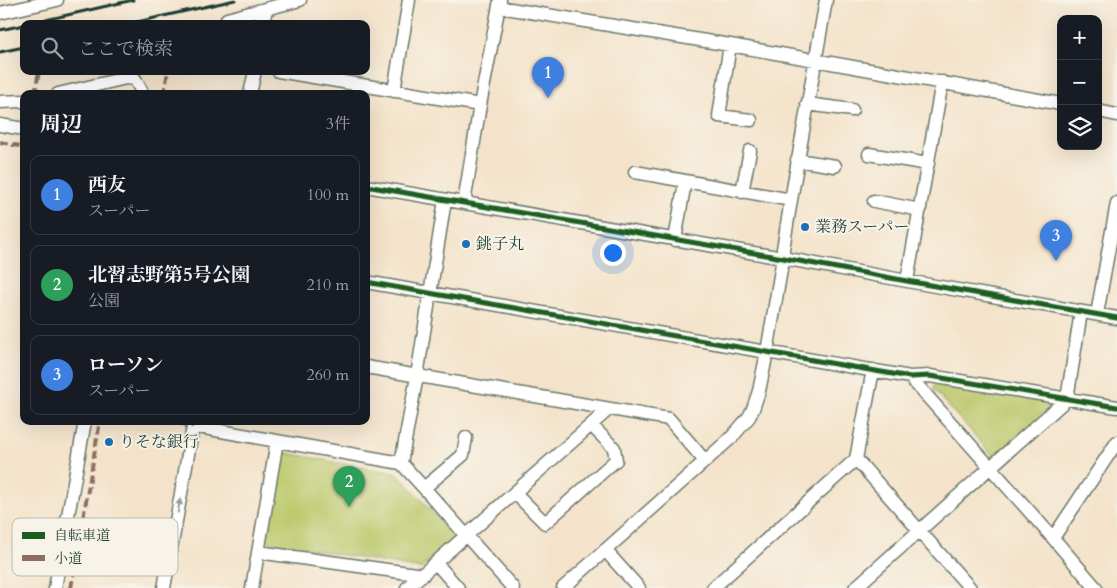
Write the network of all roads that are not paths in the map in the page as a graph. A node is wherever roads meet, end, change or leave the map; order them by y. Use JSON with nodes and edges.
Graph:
{"nodes":[{"id":1,"x":54,"y":0,"type":"edge"},
{"id":2,"x":300,"y":0,"type":"edge"},
{"id":3,"x":409,"y":0,"type":"edge"},
{"id":4,"x":826,"y":0,"type":"edge"},
{"id":5,"x":500,"y":3,"type":"edge"},
{"id":6,"x":266,"y":9,"type":"junction"},
{"id":7,"x":0,"y":12,"type":"edge"},
{"id":8,"x":227,"y":20,"type":"dead end"},
{"id":9,"x":264,"y":20,"type":"edge"},
{"id":10,"x":730,"y":45,"type":"junction"},
{"id":11,"x":815,"y":60,"type":"junction"},
{"id":12,"x":254,"y":75,"type":"edge"},
{"id":13,"x":301,"y":75,"type":"edge"},
{"id":14,"x":942,"y":82,"type":"junction"},
{"id":15,"x":75,"y":90,"type":"edge"},
{"id":16,"x":142,"y":90,"type":"edge"},
{"id":17,"x":251,"y":90,"type":"edge"},
{"id":18,"x":394,"y":91,"type":"junction"},
{"id":19,"x":20,"y":101,"type":"edge"},
{"id":20,"x":0,"y":102,"type":"edge"},
{"id":21,"x":1057,"y":103,"type":"edge"},
{"id":22,"x":807,"y":104,"type":"junction"},
{"id":23,"x":480,"y":105,"type":"junction"},
{"id":24,"x":852,"y":110,"type":"dead end"},
{"id":25,"x":1102,"y":112,"type":"edge"},
{"id":26,"x":1117,"y":114,"type":"edge"},
{"id":27,"x":752,"y":120,"type":"dead end"},
{"id":28,"x":0,"y":125,"type":"edge"},
{"id":29,"x":20,"y":128,"type":"edge"},
{"id":30,"x":750,"y":151,"type":"dead end"},
{"id":31,"x":869,"y":154,"type":"dead end"},
{"id":32,"x":797,"y":160,"type":"junction"},
{"id":33,"x":928,"y":164,"type":"junction"},
{"id":34,"x":835,"y":166,"type":"dead end"},
{"id":35,"x":635,"y":172,"type":"dead end"},
{"id":36,"x":685,"y":182,"type":"junction"},
{"id":37,"x":370,"y":187,"type":"edge"},
{"id":38,"x":742,"y":192,"type":"junction"},
{"id":39,"x":445,"y":200,"type":"junction"},
{"id":40,"x":790,"y":200,"type":"junction"},
{"id":41,"x":874,"y":201,"type":"dead end"},
{"id":42,"x":1117,"y":203,"type":"edge"},
{"id":43,"x":464,"y":204,"type":"junction"},
{"id":44,"x":920,"y":210,"type":"junction"},
{"id":45,"x":674,"y":240,"type":"junction"},
{"id":46,"x":783,"y":258,"type":"junction"},
{"id":47,"x":907,"y":281,"type":"junction"},
{"id":48,"x":370,"y":283,"type":"edge"},
{"id":49,"x":431,"y":294,"type":"junction"},
{"id":50,"x":1080,"y":312,"type":"junction"},
{"id":51,"x":1098,"y":314,"type":"junction"},
{"id":52,"x":1117,"y":318,"type":"edge"},
{"id":53,"x":768,"y":352,"type":"junction"},
{"id":54,"x":370,"y":368,"type":"edge"},
{"id":55,"x":873,"y":370,"type":"junction"},
{"id":56,"x":418,"y":376,"type":"junction"},
{"id":57,"x":910,"y":377,"type":"junction"},
{"id":58,"x":1067,"y":399,"type":"junction"},
{"id":59,"x":1117,"y":407,"type":"edge"},
{"id":60,"x":609,"y":409,"type":"junction"},
{"id":61,"x":84,"y":425,"type":"edge"},
{"id":62,"x":194,"y":425,"type":"edge"},
{"id":63,"x":203,"y":425,"type":"edge"},
{"id":64,"x":591,"y":425,"type":"junction"},
{"id":65,"x":466,"y":438,"type":"dead end"},
{"id":66,"x":276,"y":441,"type":"junction"},
{"id":67,"x":1117,"y":442,"type":"edge"},
{"id":68,"x":856,"y":459,"type":"junction"},
{"id":69,"x":705,"y":461,"type":"junction"},
{"id":70,"x":401,"y":463,"type":"junction"},
{"id":71,"x":991,"y":468,"type":"junction"},
{"id":72,"x":424,"y":488,"type":"junction"},
{"id":73,"x":515,"y":493,"type":"junction"},
{"id":74,"x":68,"y":518,"type":"edge"},
{"id":75,"x":177,"y":518,"type":"edge"},
{"id":76,"x":919,"y":531,"type":"junction"},
{"id":77,"x":466,"y":536,"type":"junction"},
{"id":78,"x":1053,"y":538,"type":"junction"},
{"id":79,"x":605,"y":550,"type":"junction"},
{"id":80,"x":258,"y":552,"type":"junction"},
{"id":81,"x":436,"y":563,"type":"junction"},
{"id":82,"x":423,"y":574,"type":"junction"},
{"id":83,"x":252,"y":588,"type":"edge"},
{"id":84,"x":408,"y":588,"type":"edge"},
{"id":85,"x":458,"y":588,"type":"edge"},
{"id":86,"x":513,"y":588,"type":"edge"},
{"id":87,"x":563,"y":588,"type":"edge"},
{"id":88,"x":639,"y":588,"type":"edge"},
{"id":89,"x":713,"y":588,"type":"edge"},
{"id":90,"x":855,"y":588,"type":"edge"},
{"id":91,"x":970,"y":588,"type":"edge"},
{"id":92,"x":1096,"y":588,"type":"edge"}],
"edges":[{"from":1,"to":7,"type":"street"},
{"from":2,"to":6,"type":"street"},
{"from":3,"to":18,"type":"street"},
{"from":4,"to":11,"type":"street"},
{"from":5,"to":10,"type":"street"},
{"from":5,"to":23,"type":"street"},
{"from":6,"to":8,"type":"street"},
{"from":6,"to":9,"type":"street"},
{"from":10,"to":11,"type":"street"},
{"from":10,"to":27,"type":"street"},
{"from":11,"to":14,"type":"street"},
{"from":11,"to":22,"type":"street"},
{"from":12,"to":17,"type":"street"},
{"from":13,"to":18,"type":"street"},
{"from":14,"to":21,"type":"street"},
{"from":14,"to":33,"type":"street"},
{"from":15,"to":16,"type":"street"},
{"from":18,"to":23,"type":"street"},
{"from":19,"to":20,"type":"street"},
{"from":22,"to":24,"type":"street"},
{"from":22,"to":32,"type":"street"},
{"from":23,"to":43,"type":"street"},
{"from":25,"to":26,"type":"street"},
{"from":28,"to":29,"type":"street"},
{"from":30,"to":38,"type":"street"},
{"from":31,"to":33,"type":"street"},
{"from":32,"to":34,"type":"street"},
{"from":32,"to":40,"type":"street"},
{"from":33,"to":44,"type":"street"},
{"from":35,"to":36,"type":"street"},
{"from":36,"to":38,"type":"street"},
{"from":36,"to":45,"type":"street"},
{"from":37,"to":39,"type":"street"},
{"from":38,"to":40,"type":"street"},
{"from":39,"to":43,"type":"street"},
{"from":39,"to":49,"type":"street"},
{"from":40,"to":46,"type":"street"},
{"from":41,"to":44,"type":"street"},
{"from":42,"to":51,"type":"street"},
{"from":43,"to":45,"type":"street"},
{"from":44,"to":47,"type":"street"},
{"from":45,"to":46,"type":"street"},
{"from":46,"to":47,"type":"street"},
{"from":46,"to":53,"type":"street"},
{"from":47,"to":50,"type":"street"},
{"from":48,"to":49,"type":"street"},
{"from":49,"to":53,"type":"street"},
{"from":49,"to":56,"type":"street"},
{"from":50,"to":51,"type":"street"},
{"from":50,"to":58,"type":"street"},
{"from":51,"to":52,"type":"street"},
{"from":53,"to":55,"type":"street"},
{"from":53,"to":69,"type":"street"},
{"from":54,"to":56,"type":"street"},
{"from":55,"to":57,"type":"street"},
{"from":55,"to":68,"type":"street"},
{"from":56,"to":60,"type":"street"},
{"from":56,"to":70,"type":"street"},
{"from":57,"to":58,"type":"street"},
{"from":57,"to":71,"type":"street"},
{"from":58,"to":59,"type":"street"},
{"from":58,"to":71,"type":"street"},
{"from":60,"to":64,"type":"street"},
{"from":60,"to":69,"type":"street"},
{"from":61,"to":74,"type":"street"},
{"from":75,"to":62,"type":"street","one_way":true},
{"from":63,"to":66,"type":"street"},
{"from":64,"to":73,"type":"street"},
{"from":64,"to":73,"type":"street"},
{"from":65,"to":72,"type":"street"},
{"from":66,"to":70,"type":"street"},
{"from":66,"to":80,"type":"street"},
{"from":67,"to":78,"type":"street"},
{"from":68,"to":76,"type":"street"},
{"from":68,"to":89,"type":"street"},
{"from":69,"to":79,"type":"street"},
{"from":70,"to":72,"type":"street"},
{"from":71,"to":76,"type":"street"},
{"from":71,"to":78,"type":"street"},
{"from":72,"to":77,"type":"street"},
{"from":73,"to":77,"type":"street"},
{"from":76,"to":90,"type":"street"},
{"from":76,"to":91,"type":"street"},
{"from":77,"to":81,"type":"street"},
{"from":77,"to":86,"type":"street"},
{"from":78,"to":92,"type":"street"},
{"from":79,"to":87,"type":"street"},
{"from":79,"to":88,"type":"street"},
{"from":80,"to":82,"type":"street"},
{"from":80,"to":83,"type":"street"},
{"from":81,"to":82,"type":"street"},
{"from":81,"to":85,"type":"street"},
{"from":82,"to":84,"type":"street"}]}
